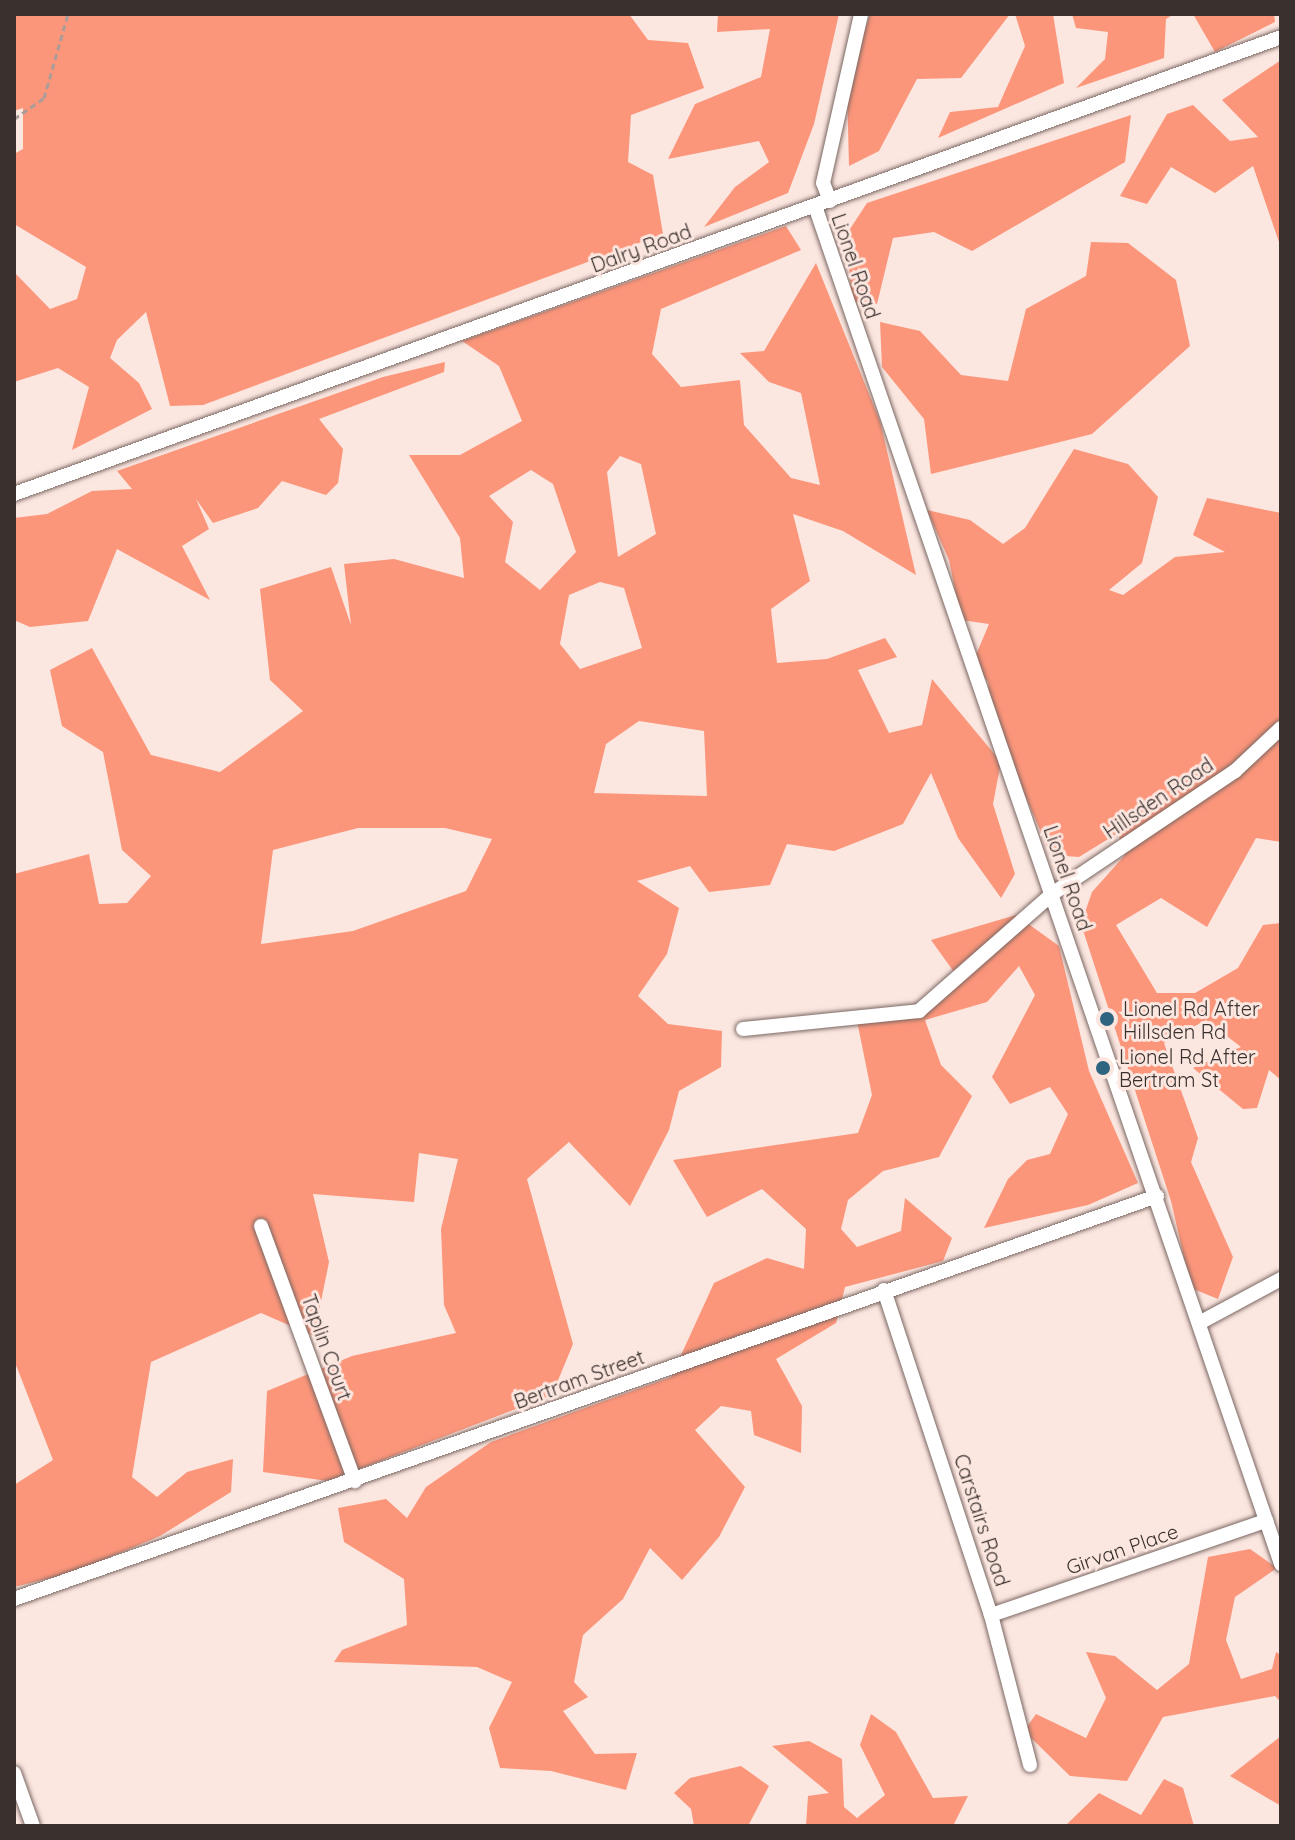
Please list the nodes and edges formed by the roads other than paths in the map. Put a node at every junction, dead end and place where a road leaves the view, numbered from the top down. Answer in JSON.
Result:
{"nodes":[{"id":1,"x":861,"y":14,"type":"edge"},
{"id":2,"x":1281,"y":37,"type":"edge"},
{"id":3,"x":830,"y":201,"type":"junction"},
{"id":4,"x":815,"y":206,"type":"junction"},
{"id":5,"x":14,"y":494,"type":"edge"},
{"id":6,"x":1281,"y":728,"type":"edge"},
{"id":7,"x":1052,"y":894,"type":"junction"},
{"id":8,"x":743,"y":1029,"type":"dead end"},
{"id":9,"x":1157,"y":1196,"type":"junction"},
{"id":10,"x":261,"y":1226,"type":"dead end"},
{"id":11,"x":1281,"y":1279,"type":"edge"},
{"id":12,"x":884,"y":1290,"type":"junction"},
{"id":13,"x":1201,"y":1322,"type":"junction"},
{"id":14,"x":355,"y":1481,"type":"junction"},
{"id":15,"x":1266,"y":1521,"type":"junction"},
{"id":16,"x":1281,"y":1564,"type":"edge"},
{"id":17,"x":14,"y":1599,"type":"edge"},
{"id":18,"x":991,"y":1615,"type":"junction"},
{"id":19,"x":1030,"y":1765,"type":"dead end"},
{"id":20,"x":14,"y":1773,"type":"edge"},
{"id":21,"x":33,"y":1826,"type":"edge"}],
"edges":[{"from":1,"to":3,"type":"street"},
{"from":2,"to":3,"type":"street","name":"Dalry Road"},
{"from":3,"to":4,"type":"street","name":"Dalry Road"},
{"from":4,"to":5,"type":"street","name":"Dalry Road"},
{"from":4,"to":7,"type":"street","name":"Lionel Road"},
{"from":6,"to":7,"type":"street","name":"Hillsden Road"},
{"from":7,"to":8,"type":"street","name":"Hillsden Road"},
{"from":7,"to":9,"type":"street","name":"Lionel Road"},
{"from":9,"to":12,"type":"street","name":"Bertram Street"},
{"from":9,"to":13,"type":"street","name":"Lionel Road"},
{"from":10,"to":14,"type":"street","name":"Taplin Court"},
{"from":11,"to":13,"type":"street"},
{"from":12,"to":14,"type":"street","name":"Bertram Street"},
{"from":12,"to":18,"type":"street","name":"Carstairs Road"},
{"from":13,"to":15,"type":"street","name":"Lionel Road"},
{"from":14,"to":17,"type":"street","name":"Bertram Street"},
{"from":15,"to":16,"type":"street","name":"Lionel Road"},
{"from":15,"to":18,"type":"street","name":"Girvan Place"},
{"from":18,"to":19,"type":"street","name":"Carstairs Road"},
{"from":20,"to":21,"type":"street"}]}
